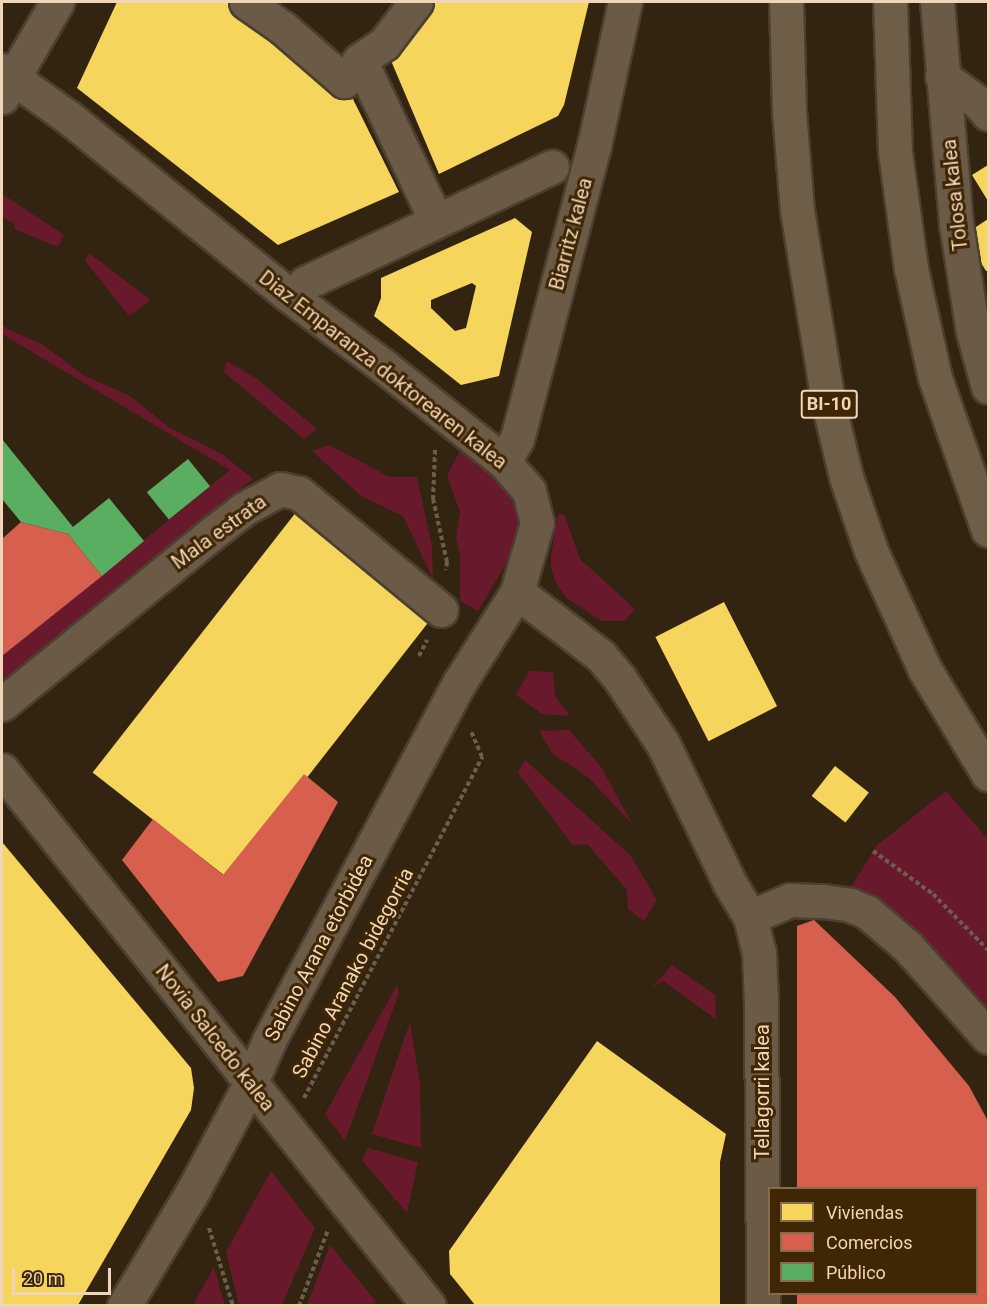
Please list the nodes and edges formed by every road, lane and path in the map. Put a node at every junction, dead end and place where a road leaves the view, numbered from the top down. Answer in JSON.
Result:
{"nodes":[{"id":1,"x":57,"y":2,"type":"edge"},
{"id":2,"x":246,"y":2,"type":"edge"},
{"id":3,"x":416,"y":2,"type":"edge"},
{"id":4,"x":625,"y":2,"type":"edge"},
{"id":5,"x":786,"y":2,"type":"edge"},
{"id":6,"x":890,"y":2,"type":"edge"},
{"id":7,"x":937,"y":2,"type":"edge"},
{"id":8,"x":360,"y":60,"type":"junction"},
{"id":9,"x":942,"y":76,"type":"junction"},
{"id":10,"x":5,"y":82,"type":"edge"},
{"id":11,"x":988,"y":114,"type":"edge"},
{"id":12,"x":552,"y":167,"type":"dead end"},
{"id":13,"x":436,"y":221,"type":"junction"},
{"id":14,"x":304,"y":283,"type":"dead end"},
{"id":15,"x":988,"y":387,"type":"edge"},
{"id":16,"x":450,"y":419,"type":"junction"},
{"id":17,"x":504,"y":462,"type":"junction"},
{"id":18,"x":988,"y":530,"type":"edge"},
{"id":19,"x":517,"y":591,"type":"junction"},
{"id":20,"x":441,"y":610,"type":"junction"},
{"id":21,"x":420,"y":656,"type":"dead end"},
{"id":22,"x":2,"y":704,"type":"edge"},
{"id":23,"x":449,"y":704,"type":"junction"},
{"id":24,"x":2,"y":770,"type":"edge"},
{"id":25,"x":988,"y":774,"type":"edge"},
{"id":26,"x":873,"y":851,"type":"dead end"},
{"id":27,"x":750,"y":917,"type":"junction"},
{"id":28,"x":988,"y":950,"type":"edge"},
{"id":29,"x":988,"y":1038,"type":"edge"},
{"id":30,"x":250,"y":1084,"type":"junction"},
{"id":31,"x":285,"y":1128,"type":"junction"},
{"id":32,"x":341,"y":1194,"type":"junction"},
{"id":33,"x":215,"y":1218,"type":"dead end"},
{"id":34,"x":209,"y":1228,"type":"junction"},
{"id":35,"x":204,"y":1237,"type":"dead end"},
{"id":36,"x":124,"y":1305,"type":"edge"},
{"id":37,"x":233,"y":1305,"type":"edge"},
{"id":38,"x":299,"y":1305,"type":"edge"},
{"id":39,"x":429,"y":1305,"type":"edge"},
{"id":40,"x":763,"y":1305,"type":"edge"}],
"edges":[{"from":1,"to":10,"type":"street"},
{"from":2,"to":8,"type":"street"},
{"from":3,"to":8,"type":"street"},
{"from":4,"to":17,"type":"street","name":"Biarritz kalea"},
{"from":5,"to":25,"type":"highway","number":"BI-10"},
{"from":6,"to":18,"type":"highway"},
{"from":7,"to":9,"type":"street","name":"Tolosa kalea"},
{"from":8,"to":13,"type":"street"},
{"from":9,"to":11,"type":"street"},
{"from":9,"to":15,"type":"street","name":"Tolosa kalea"},
{"from":10,"to":16,"type":"street","name":"Diaz Emparanza doktorearen kalea"},
{"from":12,"to":13,"type":"street"},
{"from":13,"to":14,"type":"street"},
{"from":16,"to":17,"type":"street","name":"Diaz Emparanza doktorearen kalea"},
{"from":16,"to":20,"type":"path"},
{"from":17,"to":19,"type":"street","name":"Diaz Emparanza doktorearen kalea"},
{"from":19,"to":23,"type":"street","name":"Sabino Arana etorbidea"},
{"from":19,"to":27,"type":"street"},
{"from":20,"to":21,"type":"path"},
{"from":20,"to":22,"type":"street","name":"Mala estrata"},
{"from":23,"to":30,"type":"street","name":"Sabino Arana etorbidea"},
{"from":23,"to":31,"type":"path","name":"Sabino Aranako bidegorria"},
{"from":24,"to":30,"type":"street","name":"Novia Salcedo kalea"},
{"from":26,"to":28,"type":"path"},
{"from":27,"to":29,"type":"street"},
{"from":27,"to":40,"type":"street","name":"Tellagorri kalea"},
{"from":30,"to":31,"type":"street","name":"Novia Salcedo kalea"},
{"from":30,"to":36,"type":"street","name":"Sabino Arana etorbidea"},
{"from":31,"to":32,"type":"street","name":"Novia Salcedo kalea"},
{"from":32,"to":38,"type":"path"},
{"from":32,"to":39,"type":"street","name":"Novia Salcedo kalea"},
{"from":33,"to":34,"type":"path"},
{"from":34,"to":35,"type":"path"},
{"from":34,"to":37,"type":"path"}]}
